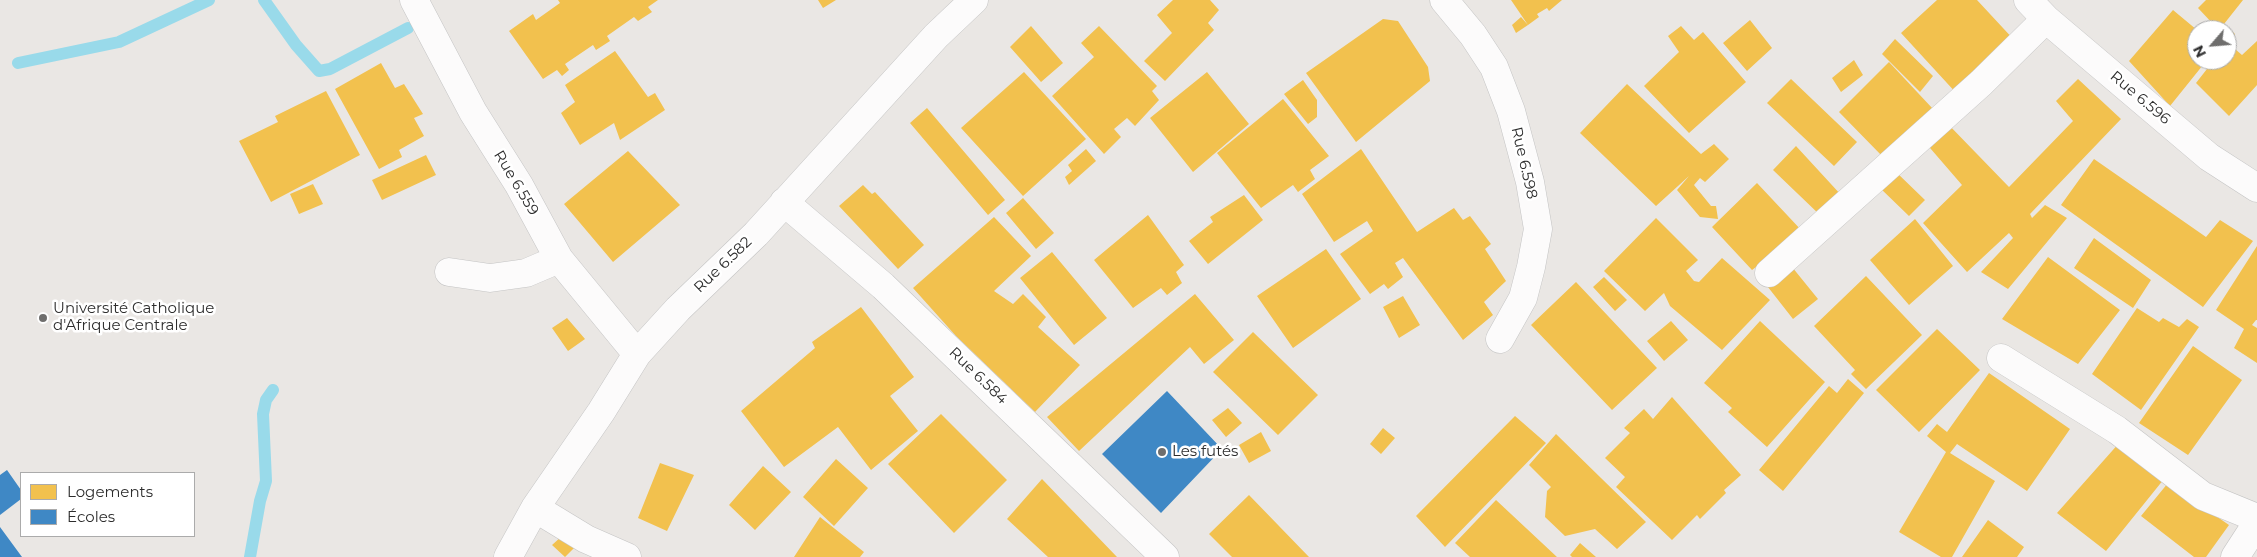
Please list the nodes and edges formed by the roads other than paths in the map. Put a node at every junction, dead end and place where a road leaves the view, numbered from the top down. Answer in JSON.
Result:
{"nodes":[{"id":1,"x":414,"y":0,"type":"edge"},
{"id":2,"x":974,"y":0,"type":"edge"},
{"id":3,"x":1444,"y":0,"type":"edge"},
{"id":4,"x":2037,"y":10,"type":"edge"},
{"id":5,"x":2257,"y":188,"type":"edge"},
{"id":6,"x":784,"y":202,"type":"junction"},
{"id":7,"x":559,"y":259,"type":"junction"},
{"id":8,"x":449,"y":272,"type":"dead end"},
{"id":9,"x":1769,"y":273,"type":"dead end"},
{"id":10,"x":1500,"y":339,"type":"dead end"},
{"id":11,"x":637,"y":354,"type":"junction"},
{"id":12,"x":2001,"y":358,"type":"dead end"},
{"id":13,"x":535,"y":508,"type":"junction"},
{"id":14,"x":2257,"y":518,"type":"edge"},
{"id":15,"x":2257,"y":523,"type":"edge"},
{"id":16,"x":508,"y":557,"type":"edge"},
{"id":17,"x":627,"y":557,"type":"edge"},
{"id":18,"x":1165,"y":557,"type":"edge"},
{"id":19,"x":2235,"y":557,"type":"edge"}],
"edges":[{"from":1,"to":7,"type":"street","name":"Rue 6.559"},
{"from":2,"to":6,"type":"street","name":"Rue 6.582"},
{"from":3,"to":10,"type":"street","name":"Rue 6.598"},
{"from":4,"to":5,"type":"street","name":"Rue 6.596"},
{"from":4,"to":9,"type":"street"},
{"from":6,"to":11,"type":"street","name":"Rue 6.582"},
{"from":6,"to":18,"type":"street","name":"Rue 6.584"},
{"from":7,"to":8,"type":"street"},
{"from":7,"to":11,"type":"street","name":"Rue 6.559"},
{"from":11,"to":13,"type":"street","name":"Rue 6.582"},
{"from":12,"to":14,"type":"street"},
{"from":13,"to":16,"type":"street","name":"Rue 6.582"},
{"from":13,"to":17,"type":"street"},
{"from":15,"to":19,"type":"street"}]}
